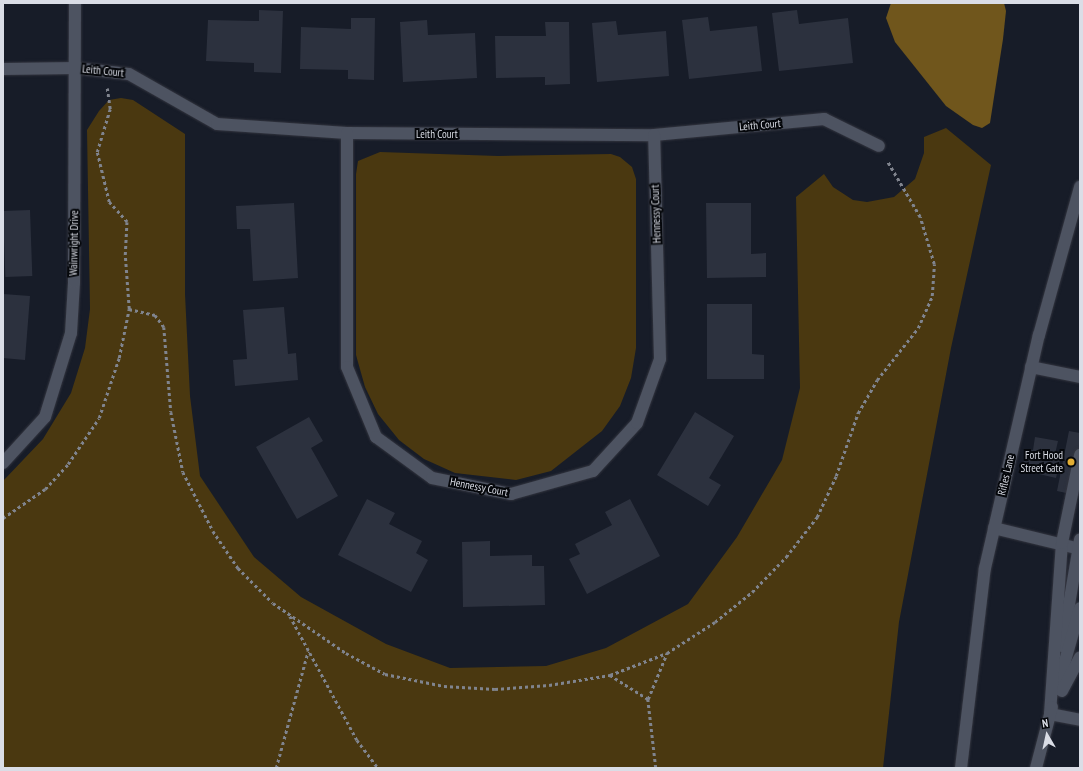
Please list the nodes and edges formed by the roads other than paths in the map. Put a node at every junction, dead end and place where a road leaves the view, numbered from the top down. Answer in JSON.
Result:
{"nodes":[{"id":1,"x":75,"y":3,"type":"edge"},
{"id":2,"x":76,"y":68,"type":"junction"},
{"id":3,"x":3,"y":69,"type":"edge"},
{"id":4,"x":347,"y":134,"type":"junction"},
{"id":5,"x":654,"y":135,"type":"junction"},
{"id":6,"x":878,"y":146,"type":"road end"},
{"id":7,"x":1080,"y":187,"type":"edge"},
{"id":8,"x":1031,"y":367,"type":"junction"},
{"id":9,"x":1080,"y":377,"type":"edge"},
{"id":10,"x":1080,"y":455,"type":"edge"},
{"id":11,"x":3,"y":463,"type":"edge"},
{"id":12,"x":994,"y":528,"type":"junction"},
{"id":13,"x":1062,"y":543,"type":"junction"},
{"id":14,"x":1079,"y":546,"type":"edge"},
{"id":15,"x":1080,"y":608,"type":"edge"},
{"id":16,"x":1080,"y":638,"type":"edge"},
{"id":17,"x":1080,"y":657,"type":"edge"},
{"id":18,"x":1050,"y":714,"type":"junction"},
{"id":19,"x":1080,"y":720,"type":"edge"},
{"id":20,"x":961,"y":768,"type":"edge"},
{"id":21,"x":1036,"y":768,"type":"edge"}],
"edges":[{"from":1,"to":2,"type":"street","name":"Wainwright Drive"},
{"from":2,"to":3,"type":"street","name":"Leith Court"},
{"from":2,"to":4,"type":"street","name":"Leith Court"},
{"from":2,"to":11,"type":"street","name":"Wainwright Drive"},
{"from":4,"to":5,"type":"street","name":"Leith Court"},
{"from":4,"to":5,"type":"street","name":"Hennessy Court"},
{"from":5,"to":6,"type":"street","name":"Leith Court"},
{"from":7,"to":8,"type":"street","name":"Rifles Lane"},
{"from":8,"to":9,"type":"street"},
{"from":8,"to":12,"type":"street","name":"Rifles Lane"},
{"from":10,"to":13,"type":"street"},
{"from":12,"to":13,"type":"street"},
{"from":12,"to":20,"type":"street","name":"Rifles Lane"},
{"from":13,"to":14,"type":"street"},
{"from":13,"to":18,"type":"street"},
{"from":14,"to":18,"type":"street"},
{"from":15,"to":18,"type":"street"},
{"from":16,"to":18,"type":"street"},
{"from":17,"to":18,"type":"street"},
{"from":18,"to":19,"type":"street"},
{"from":18,"to":21,"type":"street"}]}
